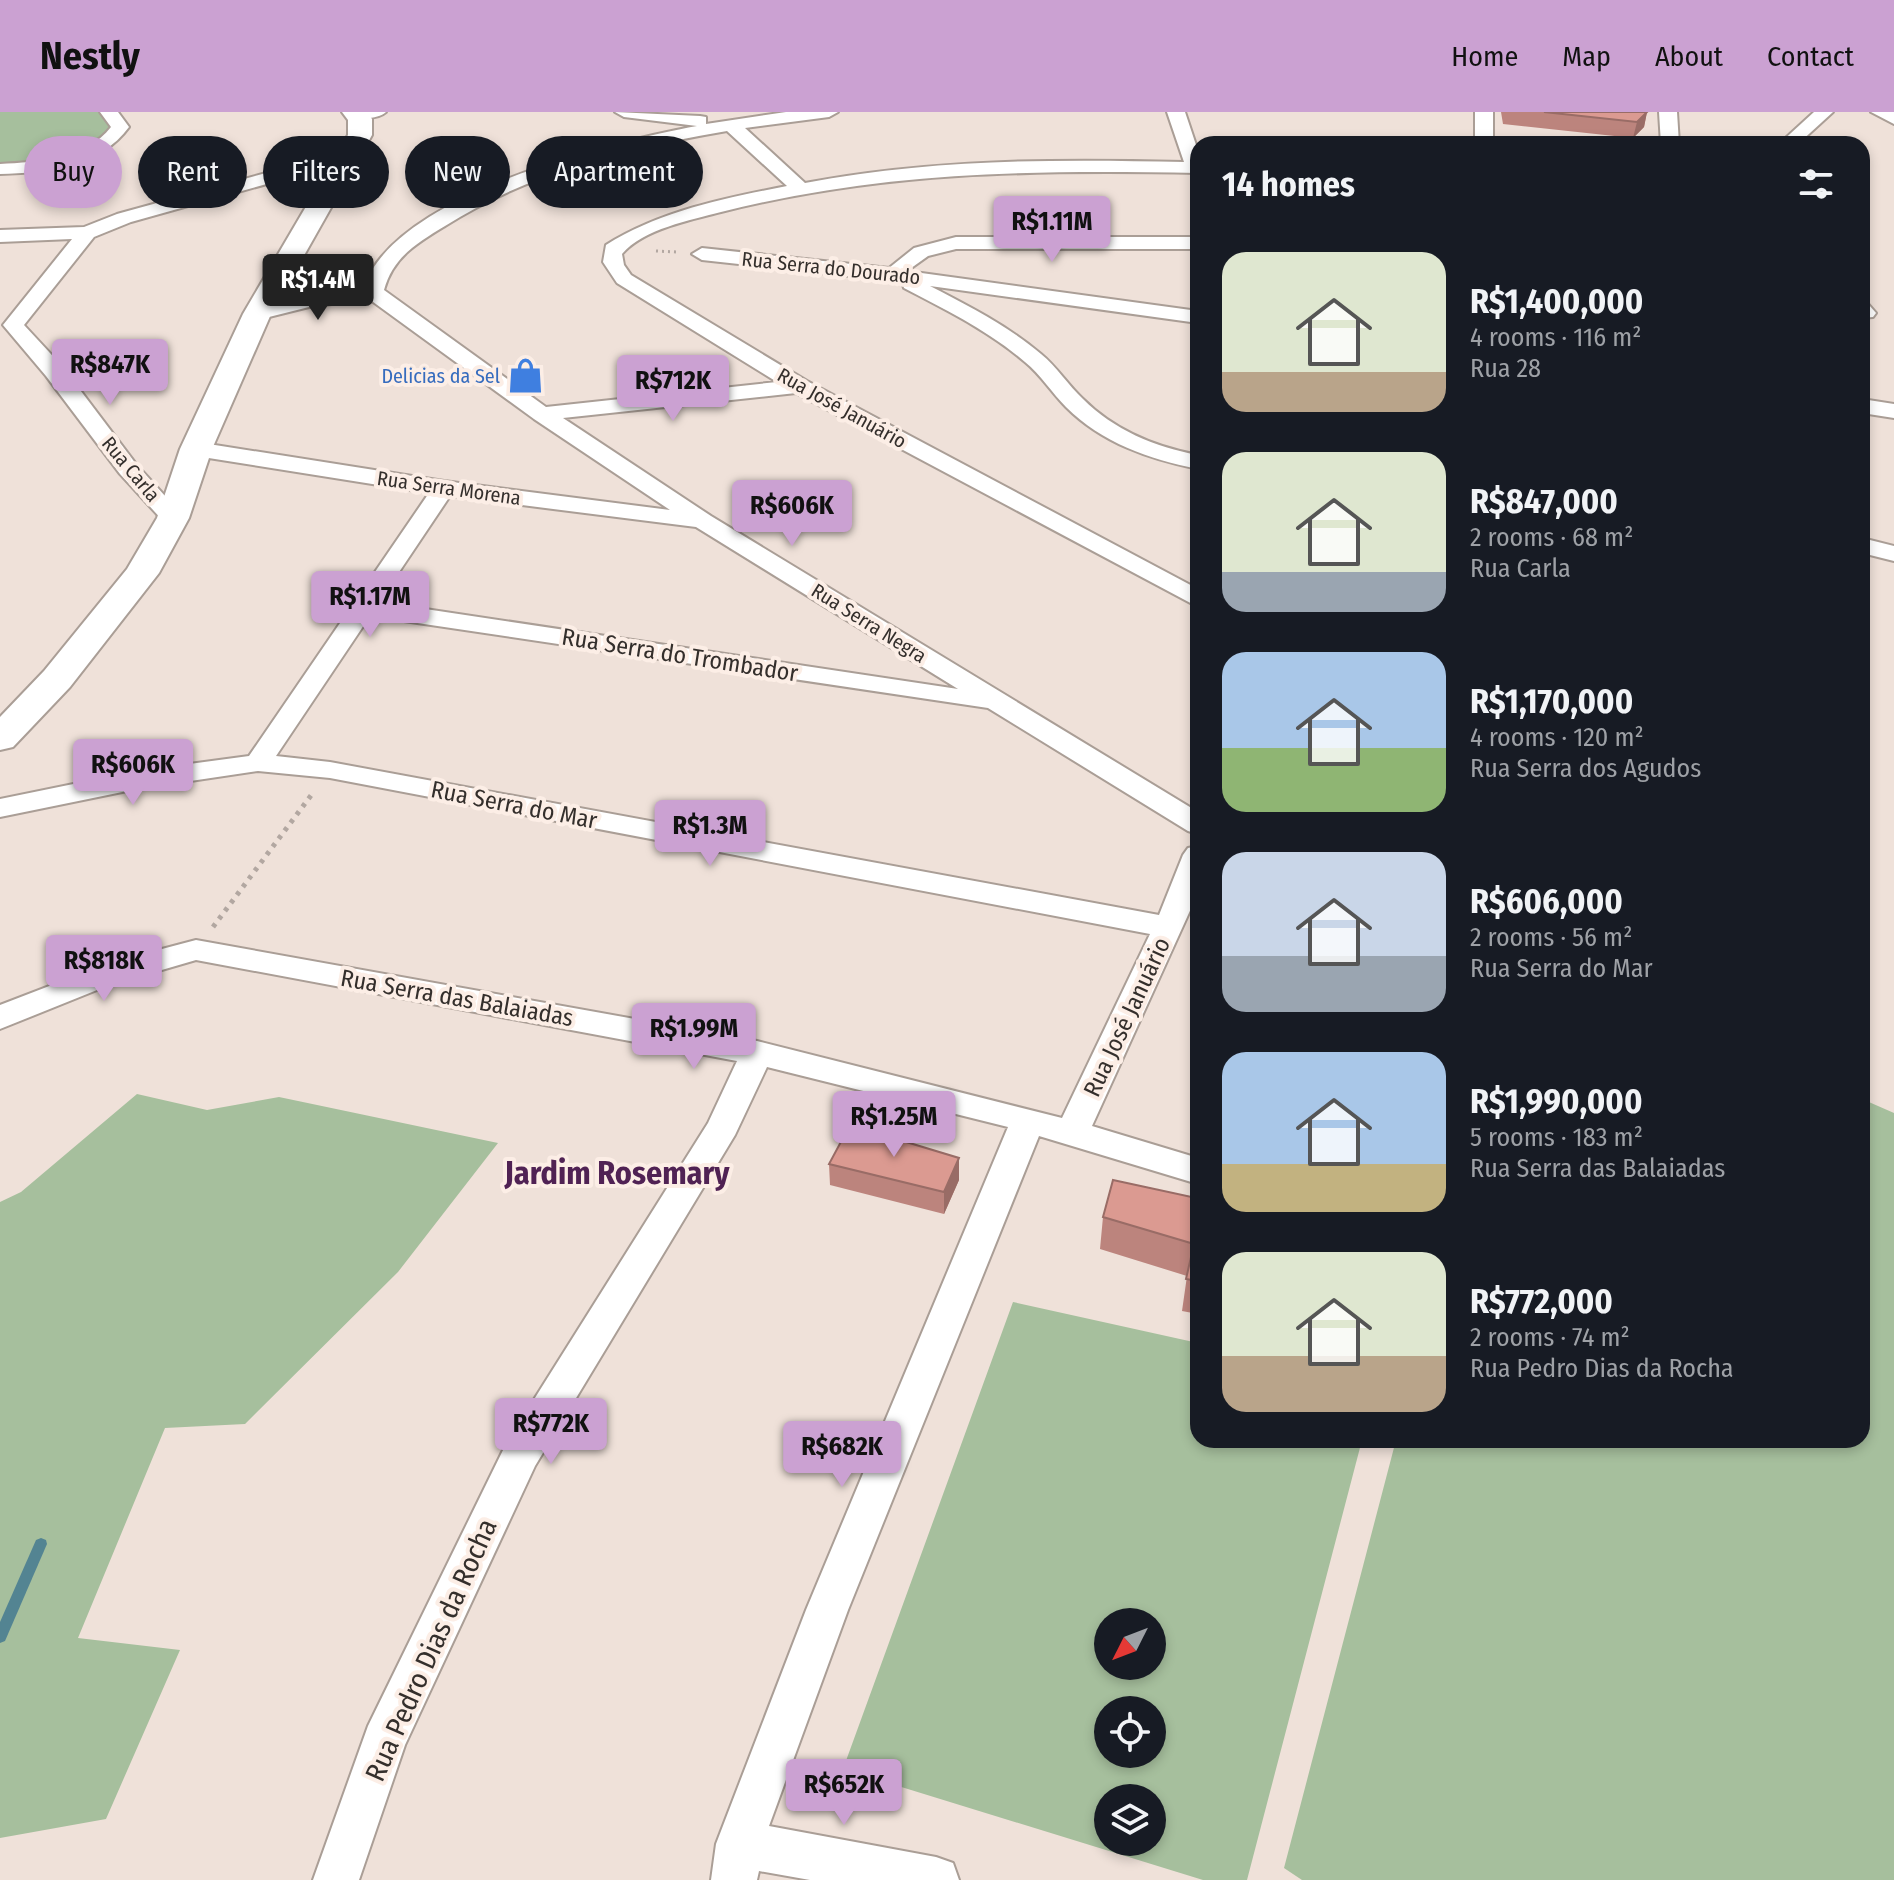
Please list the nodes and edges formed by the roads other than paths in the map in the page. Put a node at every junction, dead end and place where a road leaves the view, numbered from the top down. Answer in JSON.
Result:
{"nodes":[{"id":1,"x":109,"y":112,"type":"edge"},
{"id":2,"x":354,"y":112,"type":"edge"},
{"id":3,"x":377,"y":112,"type":"edge"},
{"id":4,"x":624,"y":112,"type":"edge"},
{"id":5,"x":829,"y":112,"type":"edge"},
{"id":6,"x":1176,"y":112,"type":"edge"},
{"id":7,"x":1484,"y":112,"type":"edge"},
{"id":8,"x":1668,"y":112,"type":"edge"},
{"id":9,"x":1824,"y":112,"type":"edge"},
{"id":10,"x":1880,"y":112,"type":"edge"},
{"id":11,"x":666,"y":118,"type":"junction"},
{"id":12,"x":1894,"y":119,"type":"edge"},
{"id":13,"x":730,"y":124,"type":"junction"},
{"id":14,"x":360,"y":136,"type":"edge"},
{"id":15,"x":659,"y":136,"type":"edge"},
{"id":16,"x":674,"y":136,"type":"edge"},
{"id":17,"x":1484,"y":136,"type":"edge"},
{"id":18,"x":1670,"y":136,"type":"edge"},
{"id":19,"x":1797,"y":136,"type":"edge"},
{"id":20,"x":1190,"y":151,"type":"edge"},
{"id":21,"x":1190,"y":168,"type":"edge"},
{"id":22,"x":0,"y":169,"type":"edge"},
{"id":23,"x":526,"y":178,"type":"edge"},
{"id":24,"x":263,"y":179,"type":"edge"},
{"id":25,"x":800,"y":188,"type":"junction"},
{"id":26,"x":319,"y":208,"type":"edge"},
{"id":27,"x":87,"y":233,"type":"junction"},
{"id":28,"x":0,"y":236,"type":"edge"},
{"id":29,"x":1190,"y":243,"type":"edge"},
{"id":30,"x":702,"y":254,"type":"dead end"},
{"id":31,"x":894,"y":275,"type":"junction"},
{"id":32,"x":373,"y":292,"type":"junction"},
{"id":33,"x":257,"y":314,"type":"junction"},
{"id":34,"x":1190,"y":316,"type":"edge"},
{"id":35,"x":7,"y":325,"type":"edge"},
{"id":36,"x":799,"y":386,"type":"junction"},
{"id":37,"x":1870,"y":407,"type":"edge"},
{"id":38,"x":1894,"y":411,"type":"edge"},
{"id":39,"x":542,"y":414,"type":"junction"},
{"id":40,"x":196,"y":449,"type":"junction"},
{"id":41,"x":1190,"y":460,"type":"edge"},
{"id":42,"x":444,"y":488,"type":"junction"},
{"id":43,"x":173,"y":518,"type":"junction"},
{"id":44,"x":703,"y":521,"type":"junction"},
{"id":45,"x":1870,"y":547,"type":"edge"},
{"id":46,"x":1894,"y":554,"type":"edge"},
{"id":47,"x":1190,"y":595,"type":"edge"},
{"id":48,"x":361,"y":607,"type":"junction"},
{"id":49,"x":998,"y":703,"type":"junction"},
{"id":50,"x":0,"y":739,"type":"edge"},
{"id":51,"x":258,"y":763,"type":"junction"},
{"id":52,"x":0,"y":808,"type":"edge"},
{"id":53,"x":1190,"y":820,"type":"edge"},
{"id":54,"x":1190,"y":875,"type":"edge"},
{"id":55,"x":1169,"y":927,"type":"junction"},
{"id":56,"x":0,"y":1018,"type":"edge"},
{"id":57,"x":757,"y":1053,"type":"junction"},
{"id":58,"x":1028,"y":1120,"type":"junction"},
{"id":59,"x":1071,"y":1134,"type":"junction"},
{"id":60,"x":1190,"y":1169,"type":"edge"},
{"id":61,"x":736,"y":1862,"type":"edge"},
{"id":62,"x":336,"y":1880,"type":"edge"},
{"id":63,"x":936,"y":1880,"type":"edge"}],
"edges":[{"from":1,"to":22,"type":"street"},
{"from":2,"to":3,"type":"street"},
{"from":2,"to":14,"type":"street"},
{"from":4,"to":11,"type":"street"},
{"from":5,"to":13,"type":"street"},
{"from":6,"to":20,"type":"street"},
{"from":7,"to":17,"type":"street"},
{"from":8,"to":18,"type":"street"},
{"from":9,"to":19,"type":"street"},
{"from":10,"to":12,"type":"street"},
{"from":11,"to":13,"type":"street"},
{"from":11,"to":15,"type":"street"},
{"from":13,"to":16,"type":"street"},
{"from":13,"to":25,"type":"street"},
{"from":21,"to":25,"type":"street","name":"Rua José Januário"},
{"from":23,"to":32,"type":"street"},
{"from":24,"to":27,"type":"street"},
{"from":25,"to":36,"type":"street","name":"Rua José Januário"},
{"from":26,"to":33,"type":"street"},
{"from":27,"to":28,"type":"street"},
{"from":27,"to":35,"type":"street","name":"Rua Carla"},
{"from":29,"to":31,"type":"street"},
{"from":30,"to":31,"type":"street","name":"Rua Serra do Dourado"},
{"from":31,"to":34,"type":"street","name":"Rua Serra do Dourado"},
{"from":31,"to":41,"type":"street"},
{"from":32,"to":33,"type":"street"},
{"from":32,"to":39,"type":"street","name":"Rua Serra Negra"},
{"from":33,"to":40,"type":"street"},
{"from":35,"to":43,"type":"street","name":"Rua Carla"},
{"from":36,"to":39,"type":"street"},
{"from":36,"to":47,"type":"street","name":"Rua José Januário"},
{"from":37,"to":38,"type":"street"},
{"from":39,"to":44,"type":"street","name":"Rua Serra Negra"},
{"from":40,"to":42,"type":"street","name":"Rua Serra Morena"},
{"from":40,"to":43,"type":"street"},
{"from":42,"to":44,"type":"street","name":"Rua Serra Morena"},
{"from":42,"to":48,"type":"street"},
{"from":43,"to":50,"type":"street"},
{"from":44,"to":49,"type":"street","name":"Rua Serra Negra"},
{"from":45,"to":46,"type":"street"},
{"from":48,"to":49,"type":"street","name":"Rua Serra do Trombador"},
{"from":48,"to":51,"type":"street"},
{"from":49,"to":53,"type":"street","name":"Rua Serra Negra"},
{"from":51,"to":52,"type":"street","name":"Rua Serra do Mar"},
{"from":51,"to":55,"type":"street","name":"Rua Serra do Mar"},
{"from":54,"to":55,"type":"street","name":"Rua José Januário"},
{"from":55,"to":59,"type":"street","name":"Rua José Januário"},
{"from":56,"to":57,"type":"street","name":"Rua Serra das Balaiadas"},
{"from":57,"to":58,"type":"street","name":"Rua Serra das Balaiadas"},
{"from":57,"to":62,"type":"street","name":"Rua Pedro Dias da Rocha"},
{"from":58,"to":59,"type":"street","name":"Rua Serra das Balaiadas"},
{"from":58,"to":61,"type":"street"},
{"from":59,"to":60,"type":"street","name":"Rua Serra das Balaiadas"},
{"from":61,"to":63,"type":"street"}]}
